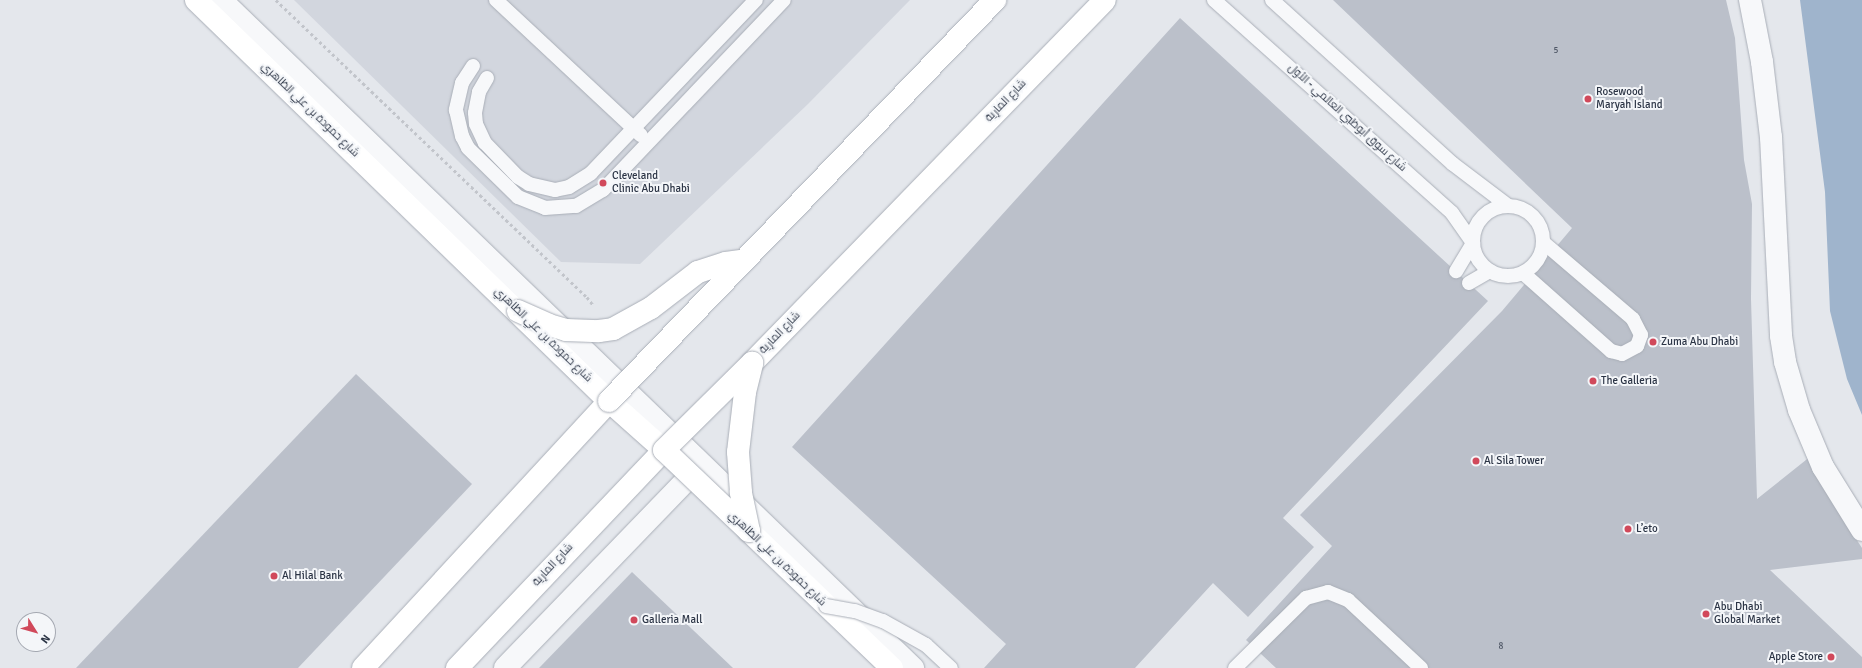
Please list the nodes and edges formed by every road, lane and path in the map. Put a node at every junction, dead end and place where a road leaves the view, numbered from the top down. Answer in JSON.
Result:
{"nodes":[{"id":1,"x":196,"y":0,"type":"edge"},
{"id":2,"x":221,"y":0,"type":"edge"},
{"id":3,"x":276,"y":0,"type":"edge"},
{"id":4,"x":496,"y":0,"type":"edge"},
{"id":5,"x":756,"y":0,"type":"edge"},
{"id":6,"x":995,"y":0,"type":"edge"},
{"id":7,"x":1105,"y":0,"type":"edge"},
{"id":8,"x":1214,"y":0,"type":"edge"},
{"id":9,"x":1750,"y":0,"type":"edge"},
{"id":10,"x":1276,"y":1,"type":"edge"},
{"id":11,"x":778,"y":2,"type":"edge"},
{"id":12,"x":473,"y":66,"type":"dead end"},
{"id":13,"x":487,"y":78,"type":"dead end"},
{"id":14,"x":634,"y":128,"type":"junction"},
{"id":15,"x":648,"y":142,"type":"junction"},
{"id":16,"x":1507,"y":205,"type":"junction"},
{"id":17,"x":1473,"y":243,"type":"junction"},
{"id":18,"x":1544,"y":244,"type":"junction"},
{"id":19,"x":741,"y":262,"type":"junction"},
{"id":20,"x":1456,"y":271,"type":"dead end"},
{"id":21,"x":1490,"y":271,"type":"junction"},
{"id":22,"x":1523,"y":273,"type":"junction"},
{"id":23,"x":1469,"y":283,"type":"dead end"},
{"id":24,"x":595,"y":308,"type":"dead end"},
{"id":25,"x":518,"y":311,"type":"junction"},
{"id":26,"x":752,"y":363,"type":"junction"},
{"id":27,"x":609,"y":401,"type":"junction"},
{"id":28,"x":664,"y":450,"type":"junction"},
{"id":29,"x":701,"y":465,"type":"junction"},
{"id":30,"x":1862,"y":530,"type":"edge"},
{"id":31,"x":749,"y":531,"type":"junction"},
{"id":32,"x":826,"y":606,"type":"junction"},
{"id":33,"x":363,"y":668,"type":"edge"},
{"id":34,"x":457,"y":668,"type":"edge"},
{"id":35,"x":505,"y":668,"type":"edge"},
{"id":36,"x":892,"y":668,"type":"edge"},
{"id":37,"x":913,"y":668,"type":"edge"},
{"id":38,"x":951,"y":668,"type":"edge"},
{"id":39,"x":1236,"y":668,"type":"edge"},
{"id":40,"x":1421,"y":668,"type":"edge"}],
"edges":[{"from":1,"to":25,"type":"street","name":"شارع حمودة بن علي الظاهري"},
{"from":2,"to":29,"type":"street"},
{"from":3,"to":24,"type":"path"},
{"from":4,"to":14,"type":"lane"},
{"from":5,"to":14,"type":"lane"},
{"from":6,"to":19,"type":"street","bridge":true},
{"from":7,"to":26,"type":"street","name":"شارع المارِية"},
{"from":8,"to":17,"type":"lane","name":"شارع سوق أبوظبي العالمي - الأول"},
{"from":9,"to":30,"type":"street"},
{"from":10,"to":16,"type":"lane"},
{"from":11,"to":15,"type":"lane"},
{"from":12,"to":15,"type":"lane"},
{"from":13,"to":14,"type":"lane"},
{"from":14,"to":15,"type":"lane"},
{"from":16,"to":17,"type":"lane"},
{"from":16,"to":18,"type":"lane"},
{"from":17,"to":20,"type":"lane"},
{"from":17,"to":21,"type":"lane","name":"شارع سوق أبوظبي العالمي - الأول"},
{"from":18,"to":22,"type":"lane"},
{"from":18,"to":22,"type":"lane"},
{"from":19,"to":25,"type":"street","bridge":true},
{"from":19,"to":27,"type":"street","bridge":true},
{"from":21,"to":22,"type":"lane"},
{"from":21,"to":23,"type":"lane"},
{"from":25,"to":27,"type":"street","name":"شارع حمودة بن علي الظاهري","bridge":true},
{"from":26,"to":28,"type":"street","name":"شارع المارِية","bridge":true},
{"from":26,"to":31,"type":"street","bridge":true},
{"from":27,"to":28,"type":"street","name":"شارع حمودة بن علي الظاهري"},
{"from":27,"to":33,"type":"street"},
{"from":28,"to":31,"type":"street","name":"شارع حمودة بن علي الظاهري","bridge":true},
{"from":28,"to":34,"type":"street","name":"شارع المارِية"},
{"from":29,"to":35,"type":"street"},
{"from":29,"to":37,"type":"street"},
{"from":31,"to":32,"type":"street","name":"شارع حمودة بن علي الظاهري"},
{"from":32,"to":36,"type":"street","name":"شارع حمودة بن علي الظاهري"},
{"from":32,"to":38,"type":"lane","bridge":true},
{"from":39,"to":40,"type":"lane"}]}
